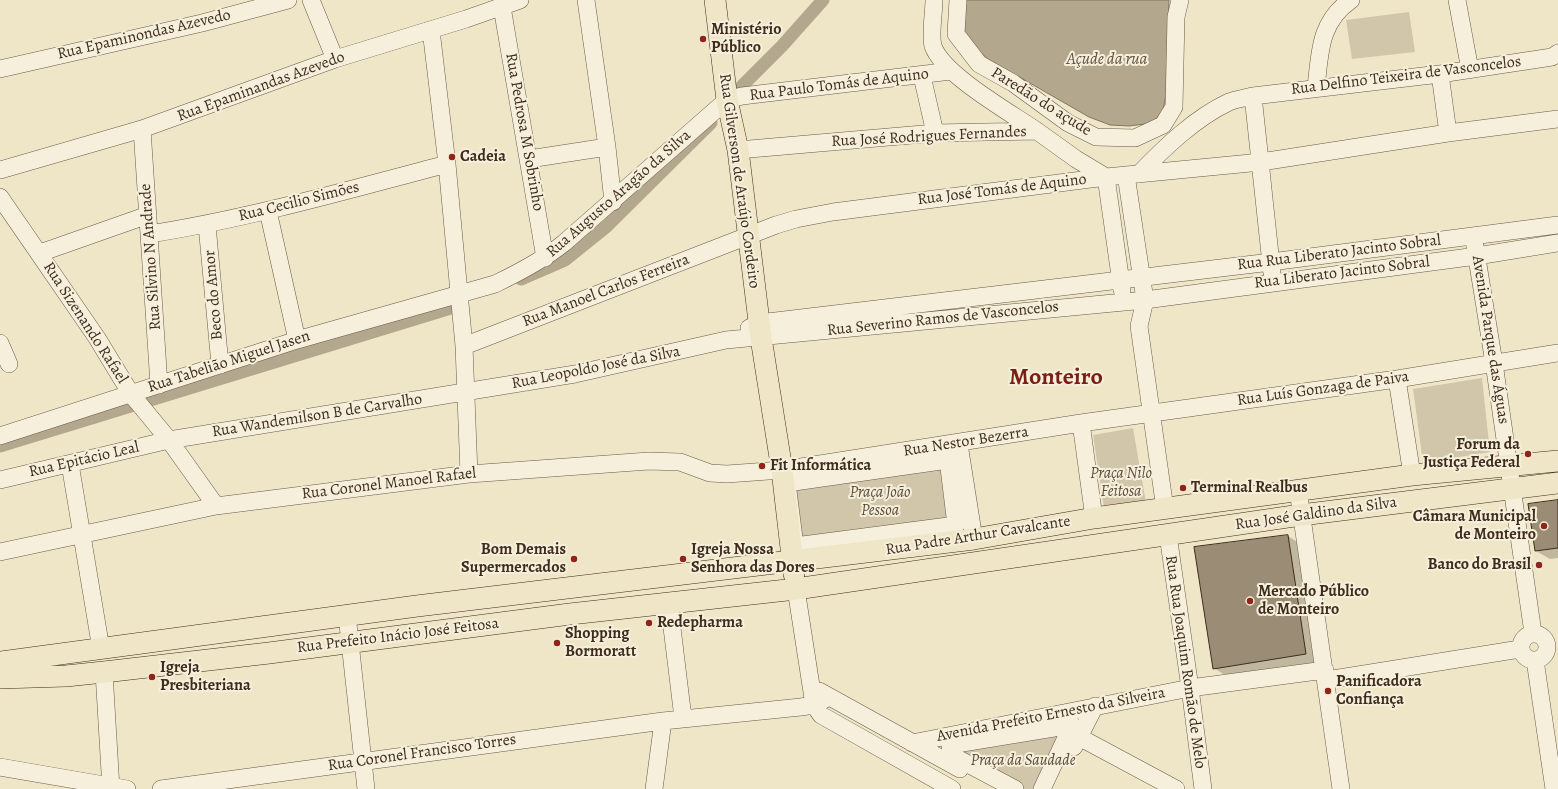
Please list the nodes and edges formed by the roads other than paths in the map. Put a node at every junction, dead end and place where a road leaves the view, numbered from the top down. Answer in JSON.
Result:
{"nodes":[{"id":1,"x":288,"y":0,"type":"edge"},
{"id":2,"x":311,"y":0,"type":"edge"},
{"id":3,"x":520,"y":0,"type":"edge"},
{"id":4,"x":586,"y":0,"type":"edge"},
{"id":5,"x":715,"y":0,"type":"edge"},
{"id":6,"x":934,"y":0,"type":"edge"},
{"id":7,"x":958,"y":0,"type":"edge"},
{"id":8,"x":1180,"y":0,"type":"edge"},
{"id":9,"x":1351,"y":0,"type":"edge"},
{"id":10,"x":1457,"y":0,"type":"edge"},
{"id":11,"x":502,"y":6,"type":"junction"},
{"id":12,"x":431,"y":30,"type":"junction"},
{"id":13,"x":1558,"y":53,"type":"edge"},
{"id":14,"x":335,"y":59,"type":"junction"},
{"id":15,"x":0,"y":68,"type":"edge"},
{"id":16,"x":1470,"y":70,"type":"junction"},
{"id":17,"x":951,"y":71,"type":"junction"},
{"id":18,"x":1440,"y":74,"type":"junction"},
{"id":19,"x":922,"y":76,"type":"junction"},
{"id":20,"x":1316,"y":88,"type":"junction"},
{"id":21,"x":1253,"y":96,"type":"junction"},
{"id":22,"x":727,"y":100,"type":"junction"},
{"id":23,"x":1558,"y":119,"type":"edge"},
{"id":24,"x":142,"y":129,"type":"junction"},
{"id":25,"x":1037,"y":131,"type":"junction"},
{"id":26,"x":935,"y":133,"type":"junction"},
{"id":27,"x":1448,"y":133,"type":"junction"},
{"id":28,"x":607,"y":146,"type":"junction"},
{"id":29,"x":738,"y":150,"type":"junction"},
{"id":30,"x":529,"y":159,"type":"junction"},
{"id":31,"x":1261,"y":162,"type":"junction"},
{"id":32,"x":447,"y":164,"type":"junction"},
{"id":33,"x":0,"y":170,"type":"edge"},
{"id":34,"x":1133,"y":175,"type":"junction"},
{"id":35,"x":1106,"y":177,"type":"junction"},
{"id":36,"x":0,"y":197,"type":"edge"},
{"id":37,"x":613,"y":202,"type":"junction"},
{"id":38,"x":268,"y":211,"type":"junction"},
{"id":39,"x":148,"y":215,"type":"junction"},
{"id":40,"x":208,"y":225,"type":"junction"},
{"id":41,"x":1558,"y":225,"type":"edge"},
{"id":42,"x":150,"y":234,"type":"junction"},
{"id":43,"x":747,"y":236,"type":"junction"},
{"id":44,"x":1473,"y":236,"type":"junction"},
{"id":45,"x":1558,"y":243,"type":"edge"},
{"id":46,"x":40,"y":254,"type":"junction"},
{"id":47,"x":1476,"y":256,"type":"junction"},
{"id":48,"x":546,"y":258,"type":"junction"},
{"id":49,"x":1271,"y":262,"type":"junction"},
{"id":50,"x":1142,"y":277,"type":"junction"},
{"id":51,"x":1121,"y":279,"type":"junction"},
{"id":52,"x":1274,"y":282,"type":"junction"},
{"id":53,"x":1028,"y":291,"type":"junction"},
{"id":54,"x":459,"y":294,"type":"junction"},
{"id":55,"x":1145,"y":300,"type":"junction"},
{"id":56,"x":1125,"y":302,"type":"junction"},
{"id":57,"x":1030,"y":310,"type":"junction"},
{"id":58,"x":1139,"y":326,"type":"junction"},
{"id":59,"x":760,"y":330,"type":"junction"},
{"id":60,"x":298,"y":340,"type":"junction"},
{"id":61,"x":0,"y":343,"type":"edge"},
{"id":62,"x":464,"y":346,"type":"junction"},
{"id":63,"x":1558,"y":353,"type":"edge"},
{"id":64,"x":1494,"y":362,"type":"junction"},
{"id":65,"x":9,"y":364,"type":"dead end"},
{"id":66,"x":220,"y":365,"type":"junction"},
{"id":67,"x":1397,"y":379,"type":"junction"},
{"id":68,"x":159,"y":385,"type":"junction"},
{"id":69,"x":465,"y":392,"type":"junction"},
{"id":70,"x":131,"y":394,"type":"junction"},
{"id":71,"x":1151,"y":413,"type":"junction"},
{"id":72,"x":1081,"y":423,"type":"junction"},
{"id":73,"x":0,"y":436,"type":"edge"},
{"id":74,"x":169,"y":440,"type":"junction"},
{"id":75,"x":959,"y":444,"type":"junction"},
{"id":76,"x":1558,"y":461,"type":"edge"},
{"id":77,"x":70,"y":464,"type":"junction"},
{"id":78,"x":1509,"y":466,"type":"junction"},
{"id":79,"x":469,"y":474,"type":"junction"},
{"id":80,"x":1412,"y":476,"type":"junction"},
{"id":81,"x":784,"y":477,"type":"junction"},
{"id":82,"x":0,"y":480,"type":"edge"},
{"id":83,"x":1558,"y":483,"type":"edge"},
{"id":84,"x":1511,"y":489,"type":"junction"},
{"id":85,"x":1298,"y":490,"type":"junction"},
{"id":86,"x":216,"y":506,"type":"junction"},
{"id":87,"x":1165,"y":509,"type":"junction"},
{"id":88,"x":1301,"y":515,"type":"junction"},
{"id":89,"x":1094,"y":518,"type":"junction"},
{"id":90,"x":83,"y":535,"type":"junction"},
{"id":91,"x":1168,"y":535,"type":"junction"},
{"id":92,"x":974,"y":539,"type":"junction"},
{"id":93,"x":0,"y":552,"type":"edge"},
{"id":94,"x":792,"y":561,"type":"junction"},
{"id":95,"x":566,"y":588,"type":"junction"},
{"id":96,"x":796,"y":589,"type":"junction"},
{"id":97,"x":490,"y":597,"type":"junction"},
{"id":98,"x":669,"y":603,"type":"junction"},
{"id":99,"x":417,"y":606,"type":"junction"},
{"id":100,"x":570,"y":614,"type":"junction"},
{"id":101,"x":348,"y":615,"type":"junction"},
{"id":102,"x":495,"y":624,"type":"junction"},
{"id":103,"x":264,"y":626,"type":"junction"},
{"id":104,"x":421,"y":633,"type":"junction"},
{"id":105,"x":1533,"y":634,"type":"junction"},
{"id":106,"x":189,"y":637,"type":"junction"},
{"id":107,"x":350,"y":643,"type":"junction"},
{"id":108,"x":1552,"y":644,"type":"edge"},
{"id":109,"x":101,"y":649,"type":"junction"},
{"id":110,"x":1520,"y":649,"type":"junction"},
{"id":111,"x":269,"y":653,"type":"junction"},
{"id":112,"x":1535,"y":660,"type":"junction"},
{"id":113,"x":0,"y":662,"type":"edge"},
{"id":114,"x":192,"y":662,"type":"junction"},
{"id":115,"x":104,"y":672,"type":"junction"},
{"id":116,"x":1326,"y":675,"type":"junction"},
{"id":117,"x":0,"y":678,"type":"edge"},
{"id":118,"x":1190,"y":688,"type":"junction"},
{"id":119,"x":821,"y":701,"type":"junction"},
{"id":120,"x":1095,"y":706,"type":"junction"},
{"id":121,"x":683,"y":718,"type":"junction"},
{"id":122,"x":663,"y":721,"type":"junction"},
{"id":123,"x":1079,"y":737,"type":"junction"},
{"id":124,"x":912,"y":743,"type":"junction"},
{"id":125,"x":363,"y":760,"type":"junction"},
{"id":126,"x":902,"y":761,"type":"junction"},
{"id":127,"x":0,"y":767,"type":"edge"},
{"id":128,"x":117,"y":788,"type":"edge"},
{"id":129,"x":161,"y":789,"type":"edge"},
{"id":130,"x":366,"y":789,"type":"edge"},
{"id":131,"x":654,"y":789,"type":"edge"},
{"id":132,"x":952,"y":789,"type":"edge"},
{"id":133,"x":996,"y":789,"type":"edge"},
{"id":134,"x":1014,"y":789,"type":"edge"},
{"id":135,"x":1042,"y":789,"type":"edge"},
{"id":136,"x":1054,"y":789,"type":"edge"},
{"id":137,"x":1176,"y":789,"type":"edge"},
{"id":138,"x":1203,"y":789,"type":"edge"},
{"id":139,"x":1341,"y":789,"type":"edge"},
{"id":140,"x":1554,"y":789,"type":"edge"}],
"edges":[{"from":1,"to":15,"type":"street","name":"Rua Epaminondas Azevedo"},
{"from":2,"to":14,"type":"street"},
{"from":3,"to":11,"type":"street","name":"Rua Epaminandas Azevedo"},
{"from":4,"to":28,"type":"street"},
{"from":5,"to":22,"type":"main road","name":"Rua Gilverson de Araújo Cordeiro"},
{"from":6,"to":17,"type":"street"},
{"from":7,"to":8,"type":"street","name":"Paredão do açude"},
{"from":9,"to":20,"type":"street"},
{"from":10,"to":16,"type":"street"},
{"from":11,"to":12,"type":"street","name":"Rua Epaminandas Azevedo"},
{"from":11,"to":30,"type":"street","name":"Rua Pedrosa M Sobrinho"},
{"from":12,"to":14,"type":"street","name":"Rua Epaminandas Azevedo"},
{"from":12,"to":32,"type":"street"},
{"from":13,"to":16,"type":"street","name":"Rua Delfino Teixeira de Vasconcelos"},
{"from":14,"to":24,"type":"street","name":"Rua Epaminandas Azevedo"},
{"from":16,"to":18,"type":"street","name":"Rua Delfino Teixeira de Vasconcelos"},
{"from":17,"to":19,"type":"street","name":"Rua Paulo Tomás de Aquino"},
{"from":17,"to":25,"type":"street"},
{"from":18,"to":20,"type":"street","name":"Rua Delfino Teixeira de Vasconcelos"},
{"from":18,"to":27,"type":"street"},
{"from":19,"to":22,"type":"street","name":"Rua Paulo Tomás de Aquino"},
{"from":19,"to":26,"type":"street"},
{"from":20,"to":21,"type":"street","name":"Rua Delfino Teixeira de Vasconcelos"},
{"from":21,"to":31,"type":"street"},
{"from":21,"to":34,"type":"street","name":"Rua Delfino Teixeira de Vasconcelos"},
{"from":22,"to":29,"type":"main road","name":"Rua Gilverson de Araújo Cordeiro"},
{"from":22,"to":37,"type":"street","name":"Rua Augusto Aragão da Silva"},
{"from":23,"to":27,"type":"street"},
{"from":24,"to":33,"type":"street","name":"Rua Epaminandas Azevedo"},
{"from":24,"to":39,"type":"street","name":"Rua Silvino N Andrade"},
{"from":25,"to":26,"type":"street","name":"Rua José Rodrigues Fernandes"},
{"from":25,"to":35,"type":"street","name":"Rua José Rodrigues Fernandes"},
{"from":26,"to":29,"type":"street","name":"Rua José Rodrigues Fernandes"},
{"from":27,"to":31,"type":"street"},
{"from":28,"to":30,"type":"street"},
{"from":28,"to":37,"type":"street"},
{"from":29,"to":43,"type":"main road","name":"Rua Gilverson de Araújo Cordeiro"},
{"from":30,"to":48,"type":"street","name":"Rua Pedrosa M Sobrinho"},
{"from":31,"to":34,"type":"street","name":"Rua José Tomás de Aquino"},
{"from":31,"to":49,"type":"street"},
{"from":32,"to":38,"type":"street","name":"Rua Cecilio Simões"},
{"from":32,"to":54,"type":"street"},
{"from":34,"to":35,"type":"street","name":"Rua José Tomás de Aquino"},
{"from":34,"to":50,"type":"street"},
{"from":35,"to":43,"type":"street","name":"Rua José Tomás de Aquino"},
{"from":35,"to":51,"type":"street"},
{"from":36,"to":46,"type":"street","name":"Rua Sizenando Rafael"},
{"from":37,"to":48,"type":"street","name":"Rua Augusto Aragão da Silva"},
{"from":38,"to":40,"type":"street","name":"Rua Cecilio Simões"},
{"from":38,"to":60,"type":"street"},
{"from":39,"to":42,"type":"street","name":"Rua Silvino N Andrade"},
{"from":39,"to":46,"type":"street"},
{"from":40,"to":42,"type":"street","name":"Rua Cecilio Simões"},
{"from":40,"to":66,"type":"street","name":"Beco do Amor"},
{"from":41,"to":44,"type":"street","name":"Rua Rua Liberato Jacinto Sobral"},
{"from":42,"to":68,"type":"street","name":"Rua Silvino N Andrade"},
{"from":43,"to":59,"type":"main road","name":"Rua Gilverson de Araújo Cordeiro"},
{"from":43,"to":62,"type":"street","name":"Rua Manoel Carlos Ferreira"},
{"from":44,"to":47,"type":"street","name":"Avenida Parque das Águas"},
{"from":44,"to":49,"type":"street","name":"Rua Rua Liberato Jacinto Sobral"},
{"from":45,"to":47,"type":"street","name":"Rua Liberato Jacinto Sobral"},
{"from":46,"to":70,"type":"street","name":"Rua Sizenando Rafael"},
{"from":47,"to":52,"type":"street","name":"Rua Liberato Jacinto Sobral"},
{"from":47,"to":64,"type":"street","name":"Avenida Parque das Águas"},
{"from":48,"to":54,"type":"street","name":"Rua Augusto Aragão da Silva"},
{"from":49,"to":50,"type":"street","name":"Rua Rua Liberato Jacinto Sobral"},
{"from":49,"to":52,"type":"street"},
{"from":50,"to":51,"type":"street","name":"Rua Rua Liberato Jacinto Sobral"},
{"from":50,"to":55,"type":"street"},
{"from":51,"to":53,"type":"street","name":"Rua Severino Ramos de Vasconcelos"},
{"from":51,"to":56,"type":"street"},
{"from":52,"to":55,"type":"street","name":"Rua Liberato Jacinto Sobral"},
{"from":53,"to":57,"type":"street"},
{"from":53,"to":59,"type":"street","name":"Rua Severino Ramos de Vasconcelos"},
{"from":54,"to":60,"type":"street","name":"Rua Tabelião Miguel Jasen"},
{"from":54,"to":62,"type":"street"},
{"from":55,"to":56,"type":"street","name":"Rua Liberato Jacinto Sobral"},
{"from":55,"to":58,"type":"street"},
{"from":56,"to":57,"type":"street","name":"Rua Severino Ramos de Vasconcelos"},
{"from":56,"to":58,"type":"street"},
{"from":57,"to":59,"type":"street","name":"Rua Severino Ramos de Vasconcelos"},
{"from":58,"to":71,"type":"street"},
{"from":59,"to":69,"type":"street","name":"Rua Leopoldo José da Silva"},
{"from":59,"to":81,"type":"main road","name":"Rua Gilverson de Araújo Cordeiro"},
{"from":60,"to":66,"type":"street","name":"Rua Tabelião Miguel Jasen"},
{"from":61,"to":65,"type":"street"},
{"from":62,"to":69,"type":"street"},
{"from":63,"to":64,"type":"street","name":"Rua Luís Gonzaga de Paiva"},
{"from":64,"to":67,"type":"street","name":"Rua Luís Gonzaga de Paiva"},
{"from":64,"to":78,"type":"street","name":"Avenida Parque das Águas"},
{"from":66,"to":68,"type":"street","name":"Rua Tabelião Miguel Jasen"},
{"from":67,"to":71,"type":"street","name":"Rua Luís Gonzaga de Paiva"},
{"from":67,"to":80,"type":"street"},
{"from":68,"to":70,"type":"street","name":"Rua Tabelião Miguel Jasen"},
{"from":69,"to":74,"type":"street","name":"Rua Wandemilson B de Carvalho"},
{"from":69,"to":79,"type":"street"},
{"from":70,"to":73,"type":"street","name":"Rua Tabelião Miguel Jasen"},
{"from":70,"to":74,"type":"street","name":"Rua Sizenando Rafael"},
{"from":71,"to":72,"type":"street","name":"Rua Nestor Bezerra"},
{"from":71,"to":87,"type":"street"},
{"from":72,"to":75,"type":"street","name":"Rua Nestor Bezerra"},
{"from":72,"to":89,"type":"street"},
{"from":74,"to":77,"type":"street","name":"Rua Epitácio Leal"},
{"from":74,"to":86,"type":"street","name":"Rua Sizenando Rafael"},
{"from":75,"to":81,"type":"street","name":"Rua Nestor Bezerra"},
{"from":75,"to":92,"type":"street"},
{"from":76,"to":78,"type":"main road","name":"Rua José Galdino da Silva"},
{"from":77,"to":82,"type":"street","name":"Rua Epitácio Leal"},
{"from":77,"to":90,"type":"street"},
{"from":78,"to":80,"type":"main road","name":"Rua José Galdino da Silva"},
{"from":78,"to":84,"type":"street","name":"Avenida Parque das Águas"},
{"from":79,"to":81,"type":"street","name":"Rua Coronel Manoel Rafael"},
{"from":79,"to":86,"type":"street","name":"Rua Coronel Manoel Rafael"},
{"from":80,"to":85,"type":"main road","name":"Rua José Galdino da Silva"},
{"from":81,"to":81,"type":"street"},
{"from":81,"to":94,"type":"main road","name":"Rua Gilverson de Araújo Cordeiro"},
{"from":83,"to":84,"type":"main road","name":"Rua José Galdino da Silva"},
{"from":84,"to":88,"type":"main road","name":"Rua José Galdino da Silva"},
{"from":84,"to":105,"type":"street","name":"Avenida Parque das Águas"},
{"from":85,"to":87,"type":"main road","name":"Rua José Galdino da Silva"},
{"from":85,"to":88,"type":"street"},
{"from":86,"to":90,"type":"street","name":"Rua Coronel Manoel Rafael"},
{"from":87,"to":89,"type":"main road","name":"Rua Padre Arthur Cavalcante"},
{"from":88,"to":91,"type":"main road","name":"Rua José Galdino da Silva"},
{"from":88,"to":116,"type":"street"},
{"from":89,"to":92,"type":"main road","name":"Rua Padre Arthur Cavalcante"},
{"from":90,"to":93,"type":"street","name":"Rua Coronel Manoel Rafael"},
{"from":90,"to":109,"type":"street"},
{"from":91,"to":96,"type":"main road","name":"Rua Padre Arthur Cavalcante"},
{"from":91,"to":118,"type":"street","name":"Rua Rua Joaquim Romão de Melo"},
{"from":92,"to":94,"type":"main road","name":"Rua Padre Arthur Cavalcante"},
{"from":94,"to":95,"type":"main road","name":"Rua Prefeito Inácio José Feitosa"},
{"from":94,"to":96,"type":"main road","name":"Rua Gilverson de Araújo Cordeiro"},
{"from":95,"to":97,"type":"main road","name":"Rua Prefeito Inácio José Feitosa"},
{"from":95,"to":100,"type":"main road"},
{"from":96,"to":98,"type":"main road","name":"Rua Prefeito Inácio José Feitosa"},
{"from":96,"to":119,"type":"street"},
{"from":97,"to":99,"type":"main road","name":"Rua Prefeito Inácio José Feitosa"},
{"from":97,"to":102,"type":"main road"},
{"from":98,"to":100,"type":"main road","name":"Rua Prefeito Inácio José Feitosa"},
{"from":98,"to":121,"type":"street"},
{"from":99,"to":101,"type":"main road","name":"Rua Prefeito Inácio José Feitosa"},
{"from":99,"to":104,"type":"main road"},
{"from":100,"to":102,"type":"main road","name":"Rua Prefeito Inácio José Feitosa"},
{"from":101,"to":103,"type":"main road","name":"Rua Prefeito Inácio José Feitosa"},
{"from":101,"to":107,"type":"street"},
{"from":102,"to":104,"type":"main road","name":"Rua Prefeito Inácio José Feitosa"},
{"from":103,"to":106,"type":"main road","name":"Rua Prefeito Inácio José Feitosa"},
{"from":103,"to":111,"type":"main road"},
{"from":104,"to":107,"type":"main road","name":"Rua Prefeito Inácio José Feitosa"},
{"from":105,"to":108,"type":"street"},
{"from":105,"to":110,"type":"street"},
{"from":106,"to":109,"type":"main road","name":"Rua Prefeito Inácio José Feitosa"},
{"from":106,"to":114,"type":"main road"},
{"from":107,"to":111,"type":"main road","name":"Rua Prefeito Inácio José Feitosa"},
{"from":107,"to":125,"type":"street"},
{"from":108,"to":112,"type":"street"},
{"from":109,"to":113,"type":"main road","name":"Rua Prefeito Inácio José Feitosa"},
{"from":110,"to":112,"type":"street"},
{"from":110,"to":116,"type":"street","name":"Avenida Prefeito Ernesto da Silveira"},
{"from":111,"to":114,"type":"main road","name":"Rua Prefeito Inácio José Feitosa"},
{"from":112,"to":140,"type":"street"},
{"from":114,"to":115,"type":"main road","name":"Rua Prefeito Inácio José Feitosa"},
{"from":115,"to":117,"type":"main road","name":"Rua Prefeito Inácio José Feitosa"},
{"from":115,"to":128,"type":"street"},
{"from":116,"to":118,"type":"street","name":"Avenida Prefeito Ernesto da Silveira"},
{"from":116,"to":139,"type":"street"},
{"from":118,"to":120,"type":"street","name":"Avenida Prefeito Ernesto da Silveira"},
{"from":118,"to":138,"type":"street","name":"Rua Rua Joaquim Romão de Melo"},
{"from":119,"to":121,"type":"street","name":"Rua Coronel Francisco Torres"},
{"from":119,"to":124,"type":"street"},
{"from":119,"to":126,"type":"street"},
{"from":120,"to":123,"type":"street"},
{"from":120,"to":124,"type":"street","name":"Avenida Prefeito Ernesto da Silveira"},
{"from":121,"to":122,"type":"street","name":"Rua Coronel Francisco Torres"},
{"from":122,"to":125,"type":"street","name":"Rua Coronel Francisco Torres"},
{"from":122,"to":131,"type":"street"},
{"from":123,"to":136,"type":"street"},
{"from":123,"to":137,"type":"street"},
{"from":124,"to":126,"type":"street"},
{"from":124,"to":133,"type":"street"},
{"from":125,"to":129,"type":"street","name":"Rua Coronel Francisco Torres"},
{"from":125,"to":130,"type":"street"},
{"from":126,"to":132,"type":"street"},
{"from":127,"to":128,"type":"street"},
{"from":134,"to":135,"type":"street"}]}
